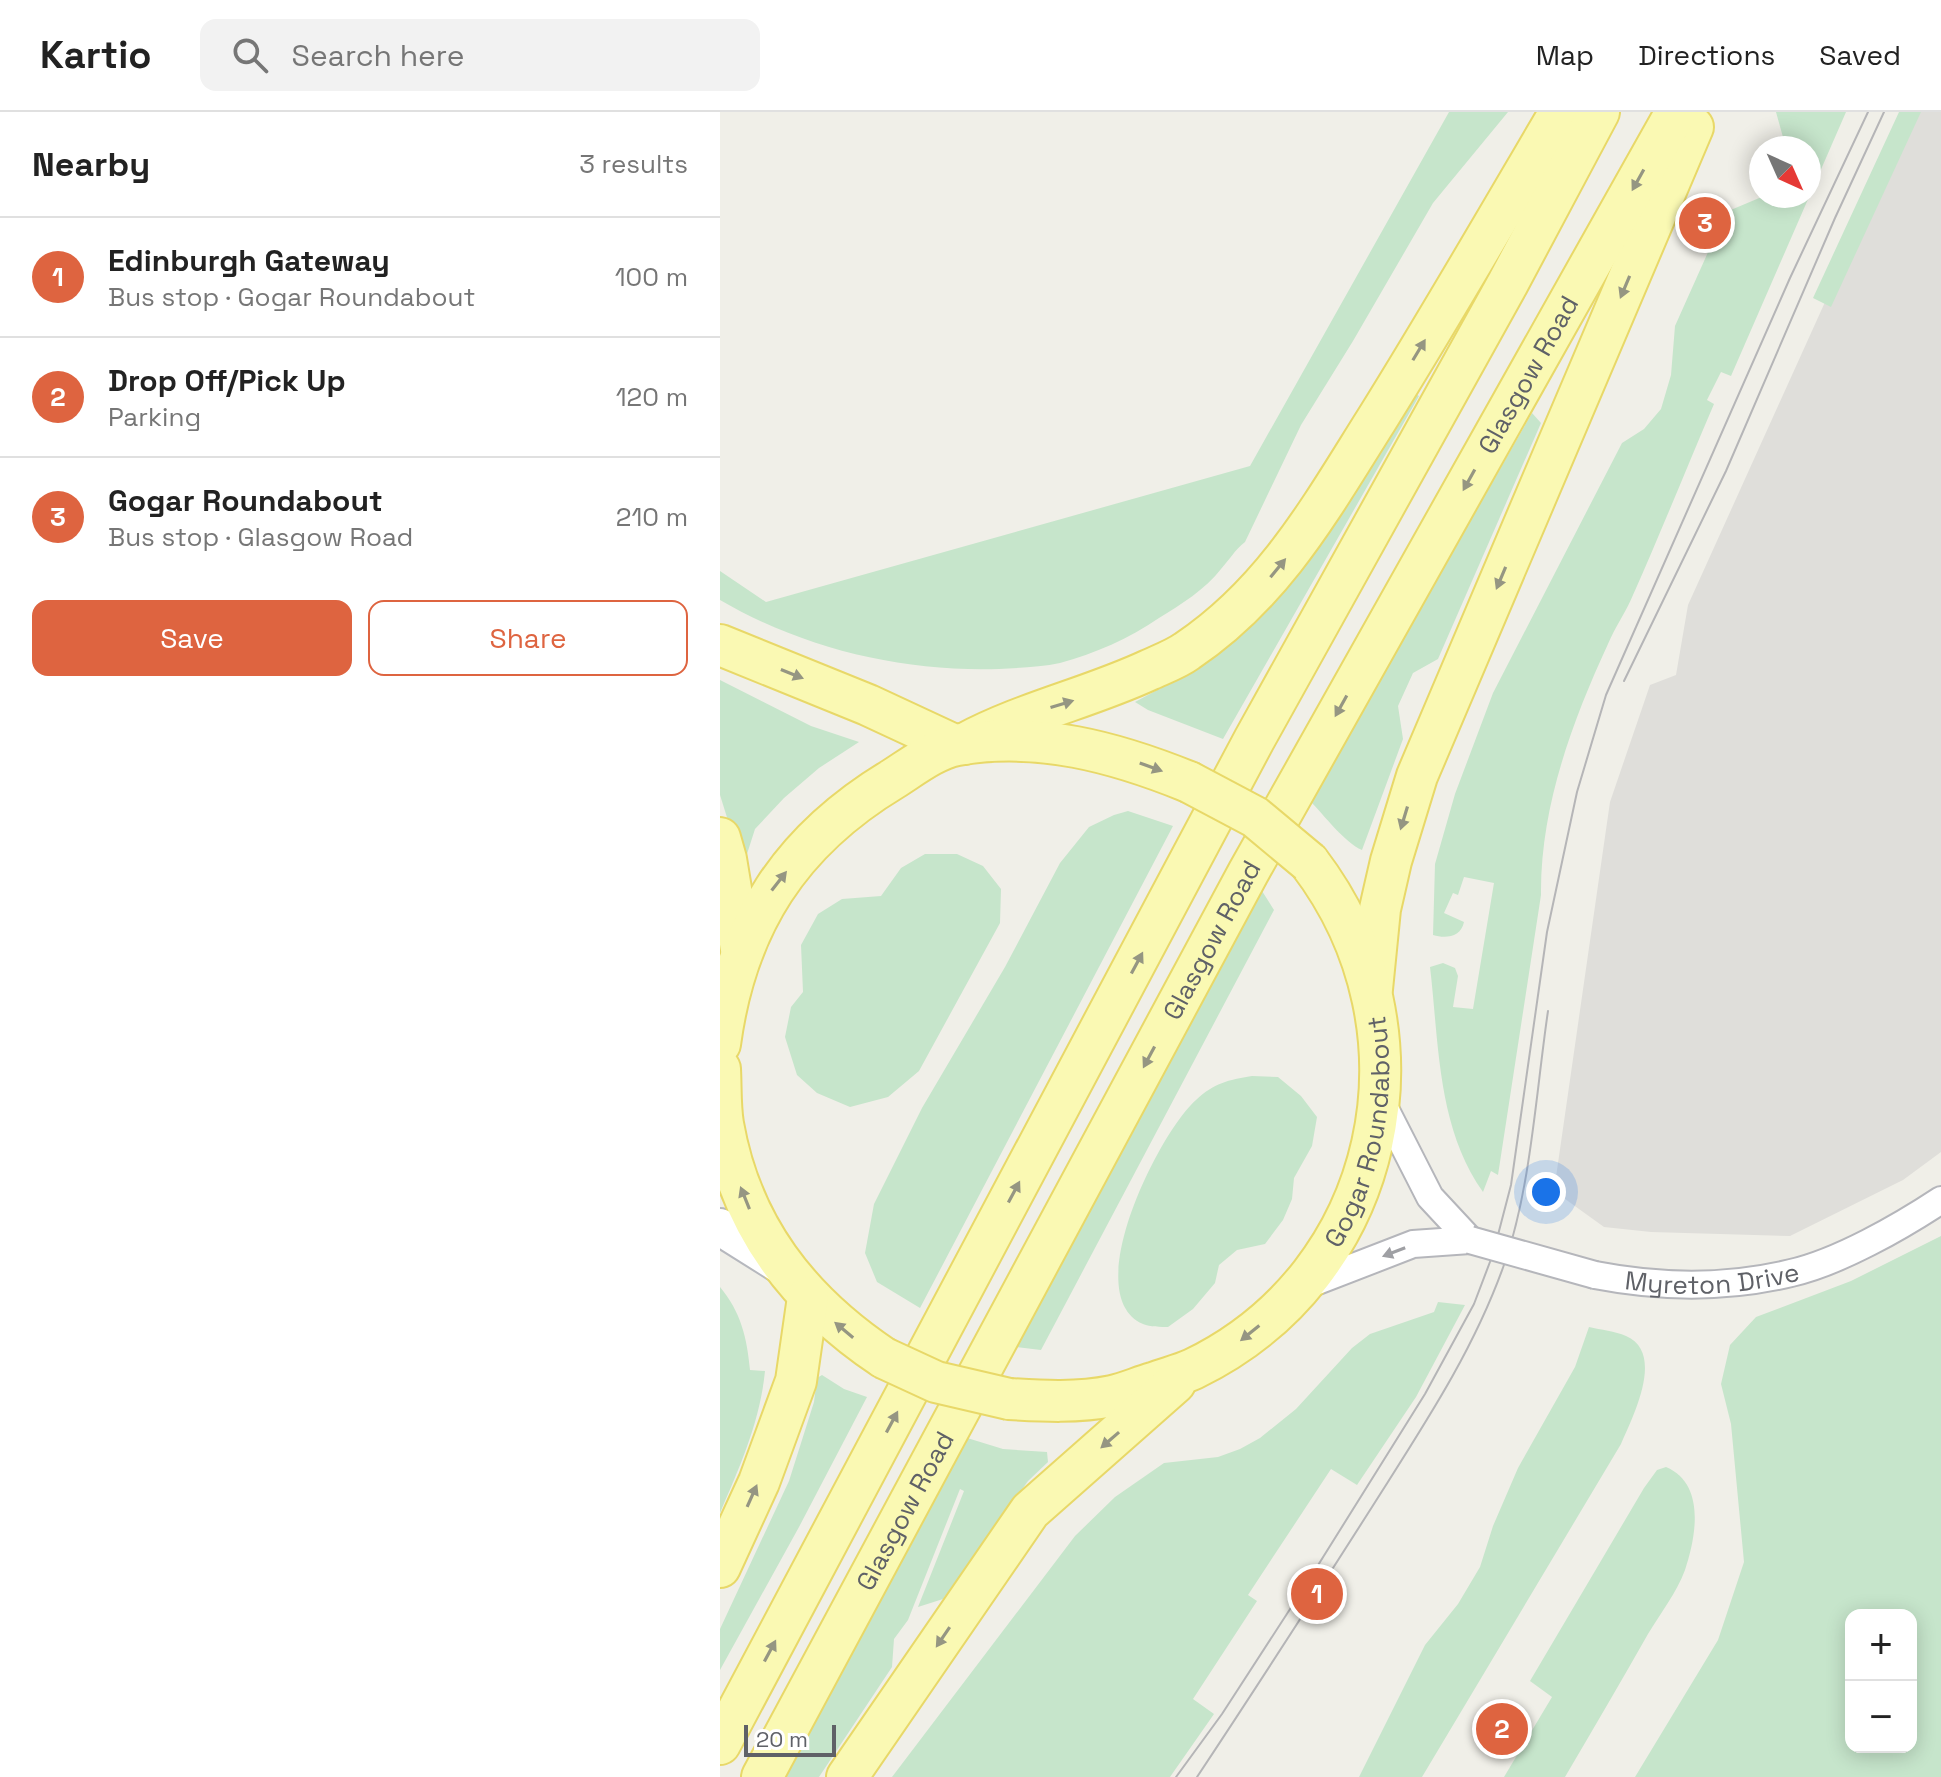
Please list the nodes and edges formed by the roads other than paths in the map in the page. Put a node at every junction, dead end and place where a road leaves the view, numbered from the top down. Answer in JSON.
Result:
{"nodes":[{"id":1,"x":1560,"y":112,"type":"edge"},
{"id":2,"x":1599,"y":112,"type":"edge"},
{"id":3,"x":1676,"y":112,"type":"edge"},
{"id":4,"x":1699,"y":112,"type":"edge"},
{"id":5,"x":720,"y":645,"type":"edge"},
{"id":6,"x":959,"y":745,"type":"junction"},
{"id":7,"x":720,"y":838,"type":"edge"},
{"id":8,"x":741,"y":949,"type":"junction"},
{"id":9,"x":1372,"y":989,"type":"junction"},
{"id":10,"x":720,"y":1044,"type":"edge"},
{"id":11,"x":720,"y":1069,"type":"edge"},
{"id":12,"x":1380,"y":1099,"type":"junction"},
{"id":13,"x":1941,"y":1200,"type":"edge"},
{"id":14,"x":720,"y":1227,"type":"edge"},
{"id":15,"x":1470,"y":1240,"type":"junction"},
{"id":16,"x":782,"y":1266,"type":"junction"},
{"id":17,"x":1300,"y":1288,"type":"junction"},
{"id":18,"x":808,"y":1297,"type":"junction"},
{"id":19,"x":1190,"y":1371,"type":"junction"},
{"id":20,"x":720,"y":1567,"type":"edge"},
{"id":21,"x":720,"y":1744,"type":"edge"},
{"id":22,"x":762,"y":1777,"type":"edge"},
{"id":23,"x":847,"y":1777,"type":"edge"}],
"edges":[{"from":6,"to":1,"type":"main road","one_way":true},
{"from":21,"to":2,"type":"main road","name":"Glasgow Road","one_way":true},
{"from":3,"to":22,"type":"main road","name":"Glasgow Road","one_way":true},
{"from":4,"to":9,"type":"main road","one_way":true},
{"from":5,"to":6,"type":"main road","one_way":true},
{"from":8,"to":6,"type":"main road","name":"Gogar Roundabout","one_way":true},
{"from":6,"to":9,"type":"main road","name":"Gogar Roundabout","one_way":true,"bridge":true},
{"from":7,"to":8,"type":"main road"},
{"from":8,"to":10,"type":"main road","name":"Gogar Roundabout"},
{"from":9,"to":12,"type":"main road","name":"Gogar Roundabout"},
{"from":16,"to":11,"type":"main road","name":"Gogar Roundabout","one_way":true},
{"from":12,"to":15,"type":"street"},
{"from":12,"to":17,"type":"main road","name":"Gogar Roundabout"},
{"from":13,"to":15,"type":"street","name":"Myreton Drive","bridge":true},
{"from":14,"to":16,"type":"street"},
{"from":15,"to":17,"type":"street","name":"Myreton Drive","one_way":true},
{"from":16,"to":18,"type":"main road","name":"Gogar Roundabout"},
{"from":17,"to":19,"type":"main road","name":"Gogar Roundabout","one_way":true},
{"from":19,"to":18,"type":"main road","name":"Gogar Roundabout","one_way":true,"bridge":true},
{"from":20,"to":18,"type":"main road","one_way":true},
{"from":19,"to":23,"type":"main road","one_way":true}]}
